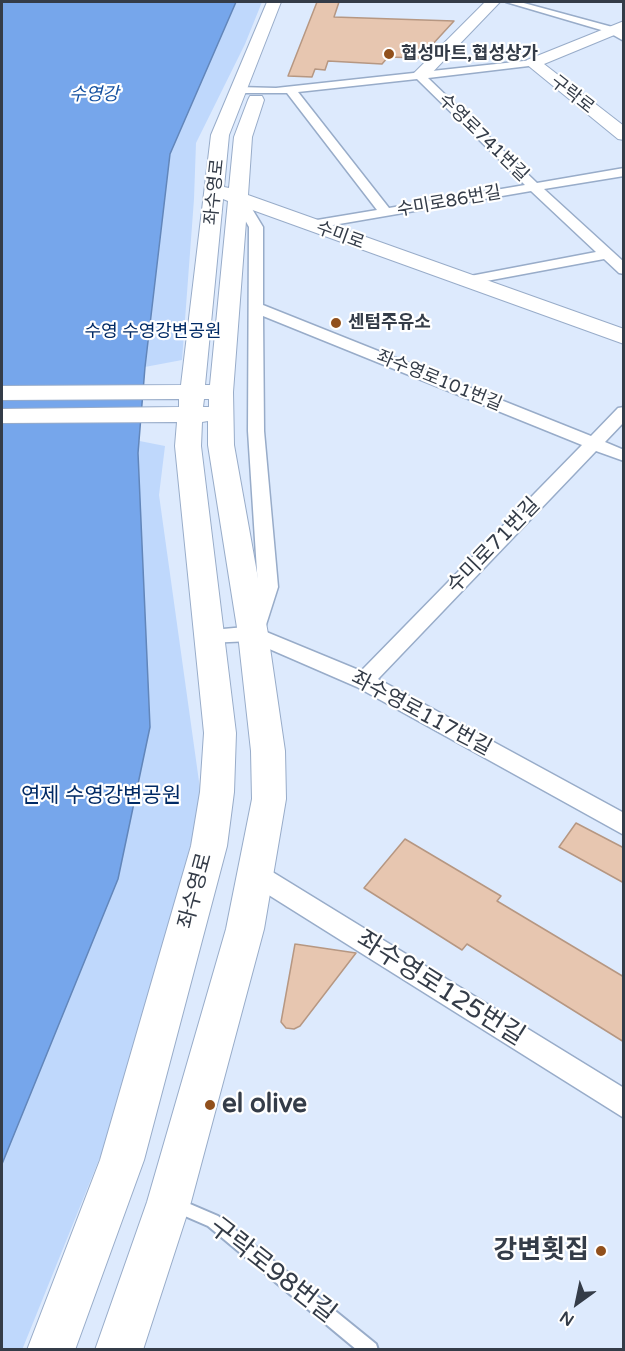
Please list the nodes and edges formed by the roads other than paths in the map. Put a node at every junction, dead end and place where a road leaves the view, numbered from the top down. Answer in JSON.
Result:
{"nodes":[{"id":1,"x":274,"y":2,"type":"edge"},
{"id":2,"x":493,"y":2,"type":"edge"},
{"id":3,"x":511,"y":2,"type":"edge"},
{"id":4,"x":620,"y":31,"type":"edge"},
{"id":5,"x":532,"y":63,"type":"junction"},
{"id":6,"x":420,"y":76,"type":"junction"},
{"id":7,"x":261,"y":85,"type":"junction"},
{"id":8,"x":290,"y":89,"type":"junction"},
{"id":9,"x":238,"y":90,"type":"junction"},
{"id":10,"x":624,"y":135,"type":"edge"},
{"id":11,"x":624,"y":172,"type":"edge"},
{"id":12,"x":534,"y":187,"type":"junction"},
{"id":13,"x":226,"y":194,"type":"junction"},
{"id":14,"x":386,"y":212,"type":"junction"},
{"id":15,"x":310,"y":225,"type":"junction"},
{"id":16,"x":606,"y":254,"type":"junction"},
{"id":17,"x":624,"y":270,"type":"edge"},
{"id":18,"x":465,"y":281,"type":"junction"},
{"id":19,"x":255,"y":307,"type":"junction"},
{"id":20,"x":624,"y":337,"type":"edge"},
{"id":21,"x":2,"y":393,"type":"edge"},
{"id":22,"x":148,"y":403,"type":"junction"},
{"id":23,"x":206,"y":403,"type":"junction"},
{"id":24,"x":624,"y":412,"type":"edge"},
{"id":25,"x":2,"y":416,"type":"edge"},
{"id":26,"x":593,"y":443,"type":"junction"},
{"id":27,"x":624,"y":456,"type":"edge"},
{"id":28,"x":253,"y":634,"type":"junction"},
{"id":29,"x":208,"y":636,"type":"junction"},
{"id":30,"x":364,"y":681,"type":"junction"},
{"id":31,"x":624,"y":825,"type":"edge"},
{"id":32,"x":256,"y":875,"type":"junction"},
{"id":33,"x":624,"y":1104,"type":"edge"},
{"id":34,"x":169,"y":1202,"type":"junction"},
{"id":35,"x":51,"y":1350,"type":"edge"},
{"id":36,"x":119,"y":1350,"type":"edge"},
{"id":37,"x":370,"y":1350,"type":"edge"}],
"edges":[{"from":1,"to":9,"type":"main road","name":"좌수영로"},
{"from":2,"to":6,"type":"main road","name":"수영로741번길"},
{"from":3,"to":4,"type":"street","name":"구락로"},
{"from":4,"to":5,"type":"main road","name":"구락로"},
{"from":5,"to":6,"type":"street"},
{"from":5,"to":10,"type":"main road","name":"구락로"},
{"from":6,"to":8,"type":"street"},
{"from":6,"to":12,"type":"street","name":"수영로741번길"},
{"from":7,"to":8,"type":"street"},
{"from":7,"to":9,"type":"street"},
{"from":7,"to":13,"type":"main road","name":"좌수영로"},
{"from":8,"to":14,"type":"street"},
{"from":9,"to":13,"type":"main road","name":"좌수영로"},
{"from":11,"to":12,"type":"street","name":"수미로86번길"},
{"from":12,"to":14,"type":"street","name":"수미로86번길"},
{"from":12,"to":16,"type":"street","name":"수영로741번길"},
{"from":13,"to":15,"type":"main road","name":"수미로"},
{"from":13,"to":19,"type":"street"},
{"from":13,"to":23,"type":"main road","name":"좌수영로"},
{"from":14,"to":15,"type":"street","name":"수미로86번길"},
{"from":15,"to":18,"type":"main road","name":"수미로"},
{"from":16,"to":17,"type":"street","name":"수영로741번길"},
{"from":16,"to":18,"type":"street"},
{"from":18,"to":20,"type":"main road","name":"수미로"},
{"from":19,"to":26,"type":"street","name":"좌수영로101번길"},
{"from":19,"to":28,"type":"street"},
{"from":21,"to":22,"type":"main road"},
{"from":22,"to":23,"type":"main road"},
{"from":22,"to":25,"type":"main road"},
{"from":23,"to":28,"type":"main road","name":"좌수영로"},
{"from":23,"to":29,"type":"main road","name":"좌수영로"},
{"from":24,"to":26,"type":"street","name":"수미로71번길"},
{"from":26,"to":27,"type":"street","name":"좌수영로101번길"},
{"from":26,"to":30,"type":"street","name":"수미로71번길"},
{"from":28,"to":29,"type":"street","name":"좌수영로117번길"},
{"from":28,"to":30,"type":"street","name":"좌수영로117번길"},
{"from":28,"to":32,"type":"main road","name":"좌수영로"},
{"from":29,"to":35,"type":"main road","name":"좌수영로"},
{"from":30,"to":31,"type":"street","name":"좌수영로117번길"},
{"from":32,"to":33,"type":"street","name":"좌수영로125번길"},
{"from":32,"to":34,"type":"main road","name":"좌수영로"},
{"from":34,"to":36,"type":"main road","name":"좌수영로"},
{"from":34,"to":37,"type":"lane","name":"구락로98번길"}]}
